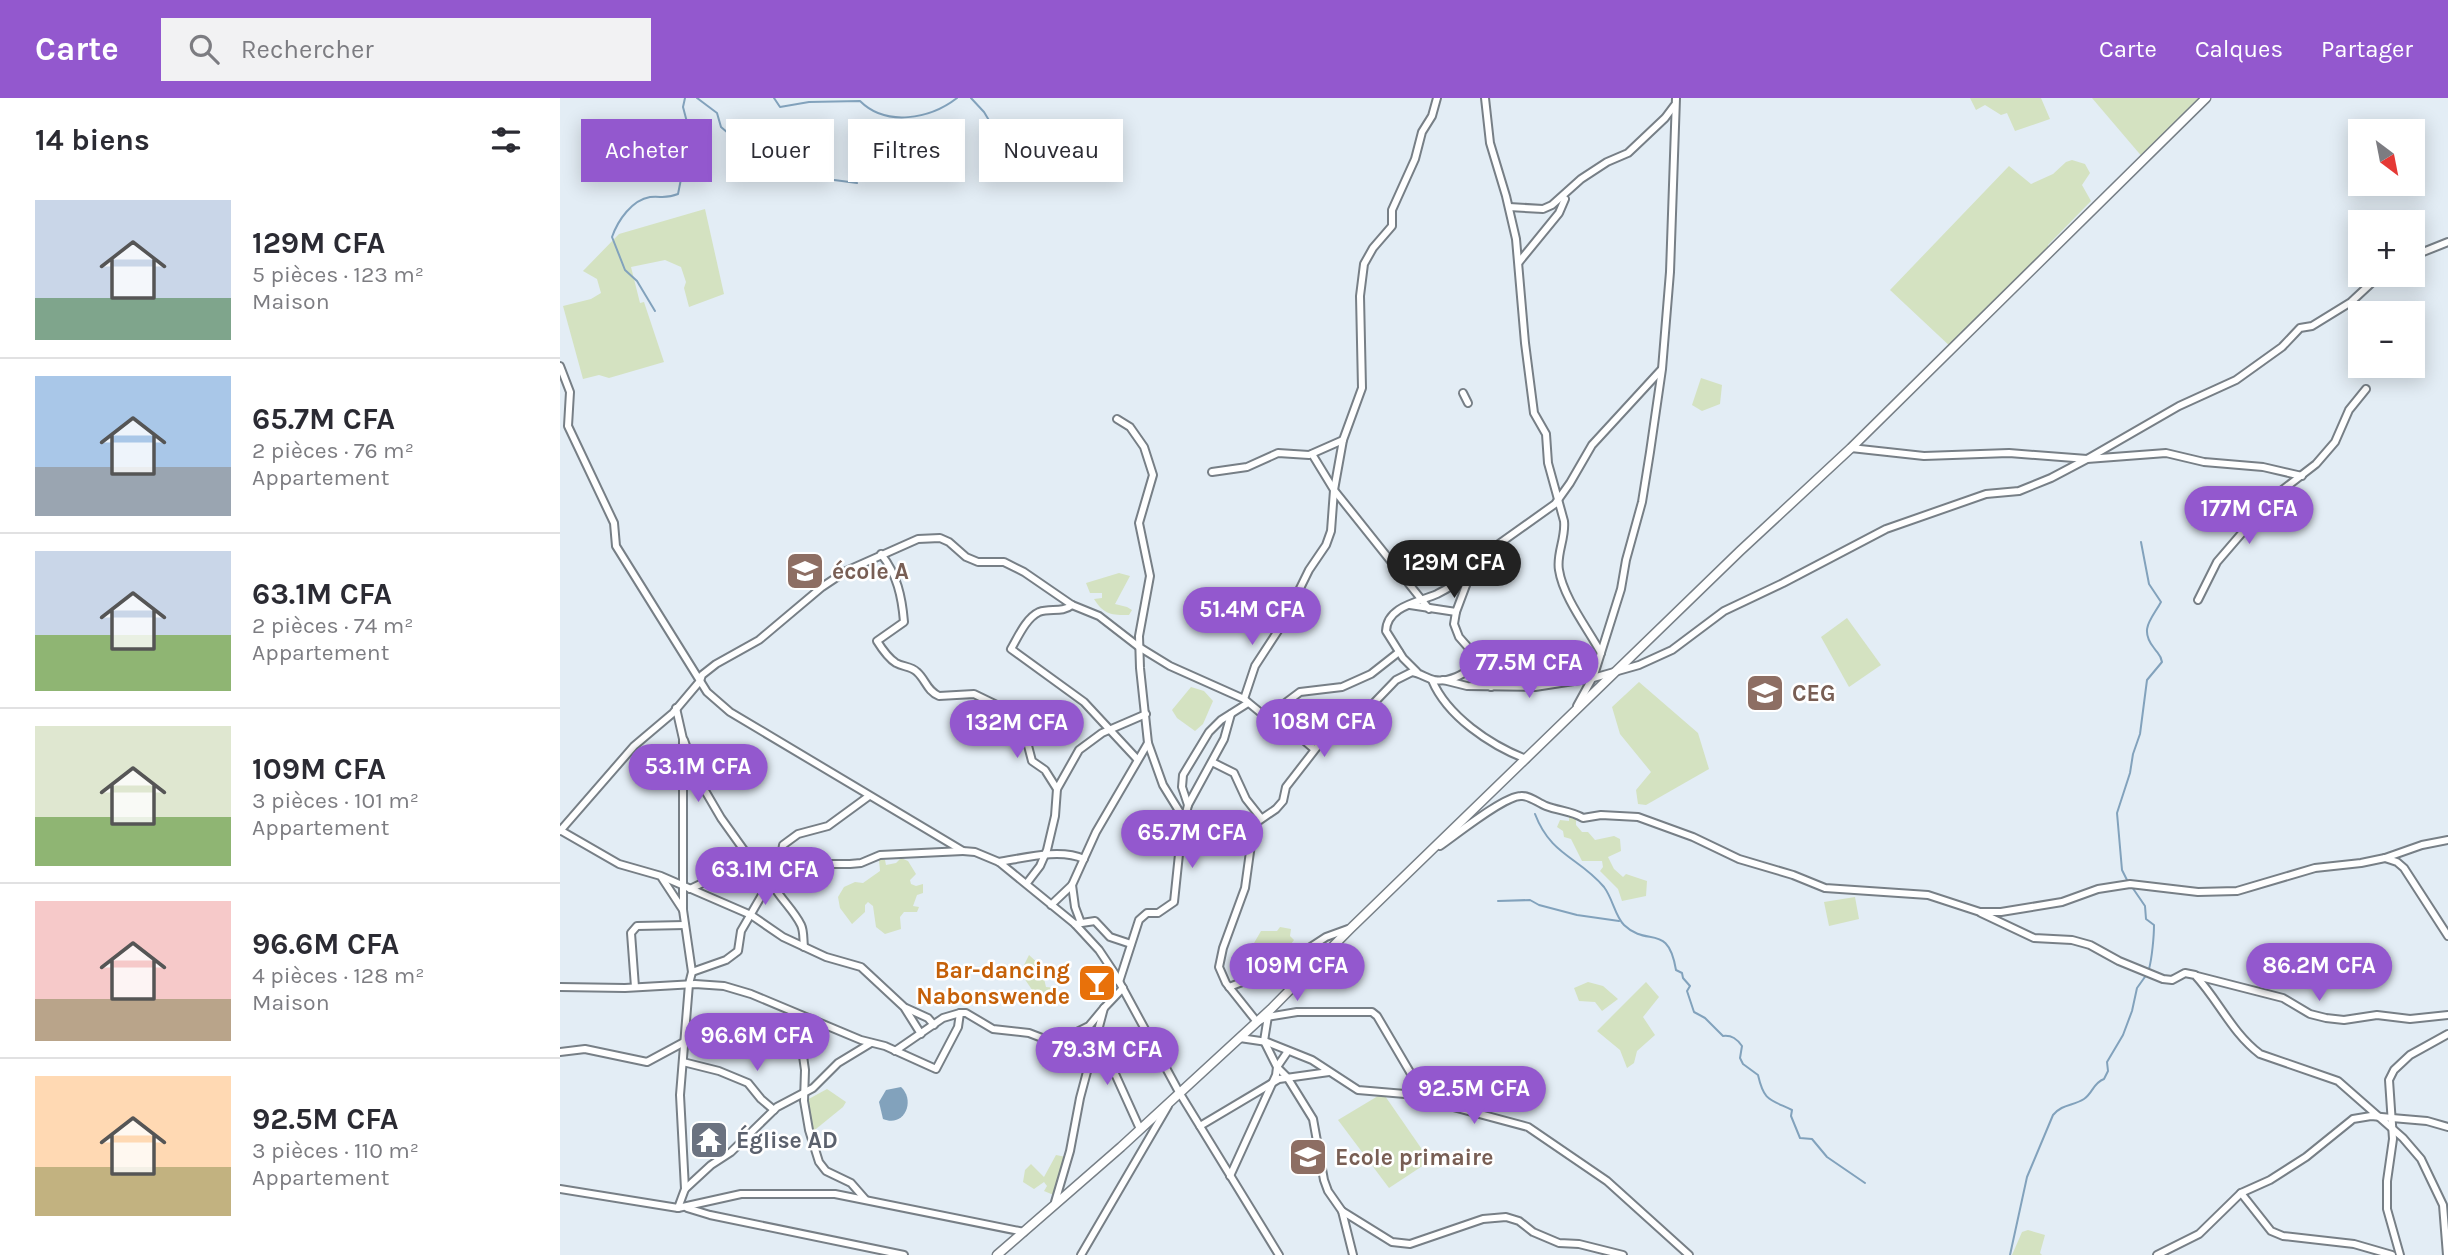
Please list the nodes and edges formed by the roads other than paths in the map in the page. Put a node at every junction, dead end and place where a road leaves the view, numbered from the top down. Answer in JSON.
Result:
{"nodes":[{"id":1,"x":1437,"y":98,"type":"edge"},
{"id":2,"x":1485,"y":98,"type":"edge"},
{"id":3,"x":2206,"y":98,"type":"edge"},
{"id":4,"x":1676,"y":100,"type":"edge"},
{"id":5,"x":1567,"y":194,"type":"junction"},
{"id":6,"x":1509,"y":207,"type":"junction"},
{"id":7,"x":2448,"y":242,"type":"edge"},
{"id":8,"x":2425,"y":251,"type":"edge"},
{"id":9,"x":1518,"y":262,"type":"junction"},
{"id":10,"x":2367,"y":287,"type":"edge"},
{"id":11,"x":560,"y":366,"type":"edge"},
{"id":12,"x":1662,"y":369,"type":"junction"},
{"id":13,"x":2366,"y":389,"type":"dead end"},
{"id":14,"x":1463,"y":393,"type":"dead end"},
{"id":15,"x":1468,"y":403,"type":"dead end"},
{"id":16,"x":1117,"y":419,"type":"dead end"},
{"id":17,"x":1343,"y":440,"type":"junction"},
{"id":18,"x":1851,"y":448,"type":"junction"},
{"id":19,"x":1312,"y":454,"type":"junction"},
{"id":20,"x":2087,"y":458,"type":"junction"},
{"id":21,"x":1212,"y":472,"type":"dead end"},
{"id":22,"x":2302,"y":476,"type":"junction"},
{"id":23,"x":1334,"y":490,"type":"junction"},
{"id":24,"x":1559,"y":499,"type":"junction"},
{"id":25,"x":881,"y":554,"type":"junction"},
{"id":26,"x":1471,"y":572,"type":"junction"},
{"id":27,"x":1414,"y":589,"type":"junction"},
{"id":28,"x":1422,"y":600,"type":"junction"},
{"id":29,"x":2198,"y":600,"type":"dead end"},
{"id":30,"x":1410,"y":603,"type":"junction"},
{"id":31,"x":1073,"y":605,"type":"junction"},
{"id":32,"x":1429,"y":609,"type":"junction"},
{"id":33,"x":1456,"y":612,"type":"junction"},
{"id":34,"x":1139,"y":647,"type":"junction"},
{"id":35,"x":1399,"y":652,"type":"junction"},
{"id":36,"x":1601,"y":653,"type":"junction"},
{"id":37,"x":1481,"y":662,"type":"junction"},
{"id":38,"x":1417,"y":672,"type":"junction"},
{"id":39,"x":1617,"y":672,"type":"junction"},
{"id":40,"x":1593,"y":678,"type":"junction"},
{"id":41,"x":1432,"y":680,"type":"junction"},
{"id":42,"x":1443,"y":680,"type":"junction"},
{"id":43,"x":700,"y":681,"type":"junction"},
{"id":44,"x":1491,"y":687,"type":"junction"},
{"id":45,"x":1246,"y":701,"type":"junction"},
{"id":46,"x":676,"y":708,"type":"junction"},
{"id":47,"x":1146,"y":714,"type":"junction"},
{"id":48,"x":1231,"y":714,"type":"junction"},
{"id":49,"x":1268,"y":716,"type":"junction"},
{"id":50,"x":1568,"y":719,"type":"junction"},
{"id":51,"x":1110,"y":730,"type":"junction"},
{"id":52,"x":683,"y":738,"type":"junction"},
{"id":53,"x":1148,"y":743,"type":"junction"},
{"id":54,"x":1314,"y":749,"type":"junction"},
{"id":55,"x":1138,"y":759,"type":"junction"},
{"id":56,"x":1526,"y":759,"type":"junction"},
{"id":57,"x":1212,"y":762,"type":"junction"},
{"id":58,"x":1057,"y":789,"type":"junction"},
{"id":59,"x":869,"y":796,"type":"junction"},
{"id":60,"x":1188,"y":805,"type":"junction"},
{"id":61,"x":1261,"y":818,"type":"junction"},
{"id":62,"x":1184,"y":819,"type":"junction"},
{"id":63,"x":560,"y":831,"type":"edge"},
{"id":64,"x":2448,"y":840,"type":"edge"},
{"id":65,"x":962,"y":851,"type":"junction"},
{"id":66,"x":1430,"y":853,"type":"junction"},
{"id":67,"x":1044,"y":856,"type":"junction"},
{"id":68,"x":2385,"y":858,"type":"junction"},
{"id":69,"x":1084,"y":859,"type":"junction"},
{"id":70,"x":751,"y":860,"type":"junction"},
{"id":71,"x":767,"y":862,"type":"junction"},
{"id":72,"x":999,"y":862,"type":"junction"},
{"id":73,"x":780,"y":864,"type":"junction"},
{"id":74,"x":661,"y":876,"type":"junction"},
{"id":75,"x":770,"y":880,"type":"junction"},
{"id":76,"x":1027,"y":883,"type":"junction"},
{"id":77,"x":1072,"y":885,"type":"junction"},
{"id":78,"x":688,"y":888,"type":"junction"},
{"id":79,"x":1051,"y":905,"type":"junction"},
{"id":80,"x":683,"y":910,"type":"junction"},
{"id":81,"x":1980,"y":912,"type":"junction"},
{"id":82,"x":751,"y":915,"type":"junction"},
{"id":83,"x":1078,"y":923,"type":"junction"},
{"id":84,"x":685,"y":925,"type":"junction"},
{"id":85,"x":1350,"y":929,"type":"junction"},
{"id":86,"x":2448,"y":936,"type":"edge"},
{"id":87,"x":1131,"y":944,"type":"junction"},
{"id":88,"x":804,"y":947,"type":"junction"},
{"id":89,"x":692,"y":972,"type":"junction"},
{"id":90,"x":2195,"y":975,"type":"junction"},
{"id":91,"x":689,"y":985,"type":"junction"},
{"id":92,"x":1121,"y":985,"type":"junction"},
{"id":93,"x":560,"y":987,"type":"edge"},
{"id":94,"x":635,"y":987,"type":"junction"},
{"id":95,"x":1229,"y":987,"type":"junction"},
{"id":96,"x":904,"y":1007,"type":"junction"},
{"id":97,"x":1104,"y":1008,"type":"junction"},
{"id":98,"x":783,"y":1009,"type":"junction"},
{"id":99,"x":960,"y":1013,"type":"junction"},
{"id":100,"x":1269,"y":1013,"type":"junction"},
{"id":101,"x":2448,"y":1015,"type":"edge"},
{"id":102,"x":792,"y":1020,"type":"junction"},
{"id":103,"x":1257,"y":1022,"type":"junction"},
{"id":104,"x":933,"y":1025,"type":"junction"},
{"id":105,"x":920,"y":1034,"type":"junction"},
{"id":106,"x":1097,"y":1034,"type":"junction"},
{"id":107,"x":2448,"y":1034,"type":"edge"},
{"id":108,"x":1240,"y":1038,"type":"junction"},
{"id":109,"x":686,"y":1041,"type":"junction"},
{"id":110,"x":1264,"y":1041,"type":"junction"},
{"id":111,"x":871,"y":1043,"type":"junction"},
{"id":112,"x":895,"y":1051,"type":"junction"},
{"id":113,"x":1288,"y":1051,"type":"junction"},
{"id":114,"x":560,"y":1052,"type":"edge"},
{"id":115,"x":684,"y":1062,"type":"junction"},
{"id":116,"x":1277,"y":1067,"type":"junction"},
{"id":117,"x":1329,"y":1072,"type":"junction"},
{"id":118,"x":1287,"y":1077,"type":"junction"},
{"id":119,"x":1272,"y":1084,"type":"junction"},
{"id":120,"x":1179,"y":1092,"type":"junction"},
{"id":121,"x":805,"y":1094,"type":"junction"},
{"id":122,"x":1171,"y":1099,"type":"junction"},
{"id":123,"x":1427,"y":1101,"type":"junction"},
{"id":124,"x":774,"y":1110,"type":"junction"},
{"id":125,"x":2379,"y":1117,"type":"junction"},
{"id":126,"x":2392,"y":1118,"type":"junction"},
{"id":127,"x":1200,"y":1126,"type":"junction"},
{"id":128,"x":2448,"y":1127,"type":"edge"},
{"id":129,"x":1140,"y":1129,"type":"junction"},
{"id":130,"x":2392,"y":1129,"type":"junction"},
{"id":131,"x":1230,"y":1176,"type":"junction"},
{"id":132,"x":560,"y":1189,"type":"edge"},
{"id":133,"x":685,"y":1189,"type":"junction"},
{"id":134,"x":2241,"y":1192,"type":"junction"},
{"id":135,"x":865,"y":1199,"type":"junction"},
{"id":136,"x":1053,"y":1207,"type":"junction"},
{"id":137,"x":678,"y":1208,"type":"junction"},
{"id":138,"x":687,"y":1208,"type":"junction"},
{"id":139,"x":1342,"y":1211,"type":"junction"},
{"id":140,"x":1024,"y":1232,"type":"junction"},
{"id":141,"x":904,"y":1255,"type":"edge"},
{"id":142,"x":997,"y":1255,"type":"edge"},
{"id":143,"x":1081,"y":1255,"type":"edge"},
{"id":144,"x":1279,"y":1255,"type":"edge"},
{"id":145,"x":1353,"y":1255,"type":"edge"},
{"id":146,"x":1623,"y":1255,"type":"edge"},
{"id":147,"x":1689,"y":1255,"type":"edge"},
{"id":148,"x":2157,"y":1255,"type":"edge"},
{"id":149,"x":2392,"y":1255,"type":"edge"},
{"id":150,"x":2400,"y":1255,"type":"edge"},
{"id":151,"x":2448,"y":1255,"type":"edge"}],
"edges":[{"from":1,"to":17,"type":"street"},
{"from":2,"to":6,"type":"street"},
{"from":3,"to":18,"type":"main road"},
{"from":4,"to":5,"type":"street"},
{"from":4,"to":12,"type":"street"},
{"from":5,"to":6,"type":"street"},
{"from":5,"to":9,"type":"street"},
{"from":6,"to":9,"type":"street"},
{"from":7,"to":8,"type":"street"},
{"from":9,"to":24,"type":"street"},
{"from":10,"to":20,"type":"street"},
{"from":11,"to":43,"type":"street"},
{"from":12,"to":24,"type":"street"},
{"from":12,"to":36,"type":"street"},
{"from":13,"to":22,"type":"street"},
{"from":14,"to":15,"type":"street"},
{"from":16,"to":34,"type":"street"},
{"from":17,"to":19,"type":"street"},
{"from":17,"to":23,"type":"street"},
{"from":18,"to":20,"type":"street"},
{"from":18,"to":39,"type":"main road"},
{"from":19,"to":21,"type":"street"},
{"from":19,"to":23,"type":"street"},
{"from":20,"to":22,"type":"street"},
{"from":20,"to":39,"type":"street"},
{"from":22,"to":29,"type":"street"},
{"from":23,"to":27,"type":"street"},
{"from":23,"to":45,"type":"street"},
{"from":24,"to":26,"type":"street"},
{"from":24,"to":36,"type":"street"},
{"from":25,"to":31,"type":"street"},
{"from":25,"to":43,"type":"street"},
{"from":25,"to":58,"type":"street"},
{"from":26,"to":28,"type":"street"},
{"from":26,"to":33,"type":"street"},
{"from":27,"to":28,"type":"street"},
{"from":27,"to":30,"type":"street"},
{"from":28,"to":30,"type":"street"},
{"from":28,"to":32,"type":"street"},
{"from":30,"to":32,"type":"street"},
{"from":30,"to":35,"type":"street"},
{"from":31,"to":34,"type":"street"},
{"from":31,"to":51,"type":"street"},
{"from":32,"to":33,"type":"street"},
{"from":33,"to":37,"type":"street"},
{"from":34,"to":45,"type":"street"},
{"from":34,"to":47,"type":"street"},
{"from":35,"to":38,"type":"street"},
{"from":35,"to":49,"type":"street"},
{"from":36,"to":40,"type":"street"},
{"from":37,"to":42,"type":"street"},
{"from":37,"to":44,"type":"street"},
{"from":38,"to":41,"type":"street"},
{"from":38,"to":54,"type":"street"},
{"from":39,"to":40,"type":"street"},
{"from":39,"to":50,"type":"main road"},
{"from":40,"to":44,"type":"street"},
{"from":40,"to":50,"type":"street"},
{"from":41,"to":42,"type":"street"},
{"from":41,"to":56,"type":"street"},
{"from":42,"to":44,"type":"street"},
{"from":43,"to":46,"type":"street"},
{"from":43,"to":59,"type":"street"},
{"from":45,"to":48,"type":"street"},
{"from":45,"to":49,"type":"street"},
{"from":46,"to":52,"type":"street"},
{"from":46,"to":63,"type":"street"},
{"from":47,"to":51,"type":"street"},
{"from":47,"to":53,"type":"street"},
{"from":48,"to":57,"type":"street"},
{"from":48,"to":60,"type":"street"},
{"from":49,"to":54,"type":"street"},
{"from":50,"to":56,"type":"main road"},
{"from":51,"to":55,"type":"street"},
{"from":51,"to":58,"type":"street"},
{"from":52,"to":70,"type":"street"},
{"from":52,"to":78,"type":"street"},
{"from":53,"to":55,"type":"street"},
{"from":53,"to":62,"type":"street"},
{"from":54,"to":61,"type":"street"},
{"from":55,"to":69,"type":"street"},
{"from":56,"to":66,"type":"main road"},
{"from":57,"to":60,"type":"street"},
{"from":57,"to":61,"type":"street"},
{"from":58,"to":67,"type":"street"},
{"from":59,"to":65,"type":"street"},
{"from":59,"to":73,"type":"street"},
{"from":60,"to":62,"type":"street"},
{"from":61,"to":95,"type":"street"},
{"from":62,"to":87,"type":"street"},
{"from":63,"to":74,"type":"street"},
{"from":64,"to":68,"type":"street"},
{"from":65,"to":72,"type":"street"},
{"from":65,"to":73,"type":"street"},
{"from":66,"to":81,"type":"street"},
{"from":66,"to":85,"type":"main road"},
{"from":67,"to":69,"type":"street"},
{"from":67,"to":72,"type":"street"},
{"from":67,"to":76,"type":"street"},
{"from":68,"to":81,"type":"street"},
{"from":68,"to":86,"type":"street"},
{"from":69,"to":77,"type":"street"},
{"from":70,"to":71,"type":"street"},
{"from":70,"to":78,"type":"street"},
{"from":71,"to":73,"type":"street"},
{"from":71,"to":75,"type":"street"},
{"from":72,"to":76,"type":"street"},
{"from":73,"to":75,"type":"street"},
{"from":74,"to":78,"type":"street"},
{"from":74,"to":80,"type":"street"},
{"from":75,"to":82,"type":"street"},
{"from":75,"to":88,"type":"street"},
{"from":76,"to":79,"type":"street"},
{"from":77,"to":79,"type":"street"},
{"from":77,"to":83,"type":"street"},
{"from":78,"to":80,"type":"street"},
{"from":78,"to":82,"type":"street"},
{"from":79,"to":83,"type":"street"},
{"from":80,"to":84,"type":"street"},
{"from":81,"to":90,"type":"street"},
{"from":82,"to":88,"type":"street"},
{"from":82,"to":89,"type":"street"},
{"from":83,"to":87,"type":"street"},
{"from":83,"to":92,"type":"street"},
{"from":84,"to":89,"type":"street"},
{"from":84,"to":94,"type":"street"},
{"from":85,"to":95,"type":"street"},
{"from":85,"to":100,"type":"main road"},
{"from":87,"to":92,"type":"street"},
{"from":88,"to":96,"type":"street"},
{"from":89,"to":91,"type":"street"},
{"from":90,"to":101,"type":"street"},
{"from":90,"to":125,"type":"street"},
{"from":91,"to":94,"type":"street"},
{"from":91,"to":98,"type":"street"},
{"from":91,"to":109,"type":"street"},
{"from":92,"to":97,"type":"street"},
{"from":92,"to":120,"type":"street"},
{"from":93,"to":94,"type":"street"},
{"from":95,"to":103,"type":"street"},
{"from":96,"to":104,"type":"street"},
{"from":96,"to":105,"type":"street"},
{"from":97,"to":99,"type":"street"},
{"from":97,"to":106,"type":"street"},
{"from":98,"to":102,"type":"street"},
{"from":98,"to":111,"type":"street"},
{"from":99,"to":104,"type":"street"},
{"from":99,"to":112,"type":"street"},
{"from":100,"to":103,"type":"main road"},
{"from":100,"to":110,"type":"street"},
{"from":100,"to":123,"type":"street"},
{"from":102,"to":109,"type":"street"},
{"from":102,"to":121,"type":"street"},
{"from":103,"to":108,"type":"main road"},
{"from":104,"to":105,"type":"street"},
{"from":105,"to":112,"type":"street"},
{"from":106,"to":129,"type":"street"},
{"from":106,"to":136,"type":"street"},
{"from":107,"to":126,"type":"street"},
{"from":108,"to":110,"type":"street"},
{"from":108,"to":120,"type":"main road"},
{"from":109,"to":114,"type":"street"},
{"from":109,"to":115,"type":"street"},
{"from":110,"to":113,"type":"street"},
{"from":110,"to":116,"type":"street"},
{"from":111,"to":112,"type":"street"},
{"from":111,"to":121,"type":"street"},
{"from":113,"to":116,"type":"street"},
{"from":113,"to":117,"type":"street"},
{"from":115,"to":124,"type":"street"},
{"from":115,"to":133,"type":"street"},
{"from":116,"to":118,"type":"street"},
{"from":116,"to":119,"type":"street"},
{"from":117,"to":118,"type":"street"},
{"from":117,"to":123,"type":"street"},
{"from":118,"to":119,"type":"street"},
{"from":118,"to":139,"type":"street"},
{"from":119,"to":127,"type":"street"},
{"from":119,"to":131,"type":"street"},
{"from":120,"to":122,"type":"main road"},
{"from":120,"to":127,"type":"street"},
{"from":121,"to":124,"type":"street"},
{"from":121,"to":135,"type":"street"},
{"from":122,"to":129,"type":"main road"},
{"from":122,"to":143,"type":"street"},
{"from":123,"to":147,"type":"street"},
{"from":124,"to":133,"type":"street"},
{"from":125,"to":126,"type":"street"},
{"from":125,"to":130,"type":"street"},
{"from":125,"to":134,"type":"street"},
{"from":126,"to":128,"type":"street"},
{"from":126,"to":130,"type":"street"},
{"from":127,"to":131,"type":"street"},
{"from":129,"to":136,"type":"main road"},
{"from":130,"to":150,"type":"street"},
{"from":130,"to":151,"type":"street"},
{"from":131,"to":144,"type":"street"},
{"from":132,"to":137,"type":"street"},
{"from":133,"to":137,"type":"street"},
{"from":134,"to":148,"type":"street"},
{"from":134,"to":149,"type":"street"},
{"from":135,"to":138,"type":"street"},
{"from":135,"to":140,"type":"street"},
{"from":136,"to":140,"type":"main road"},
{"from":137,"to":138,"type":"street"},
{"from":138,"to":141,"type":"street"},
{"from":139,"to":145,"type":"street"},
{"from":139,"to":146,"type":"street"},
{"from":140,"to":142,"type":"main road"}]}
